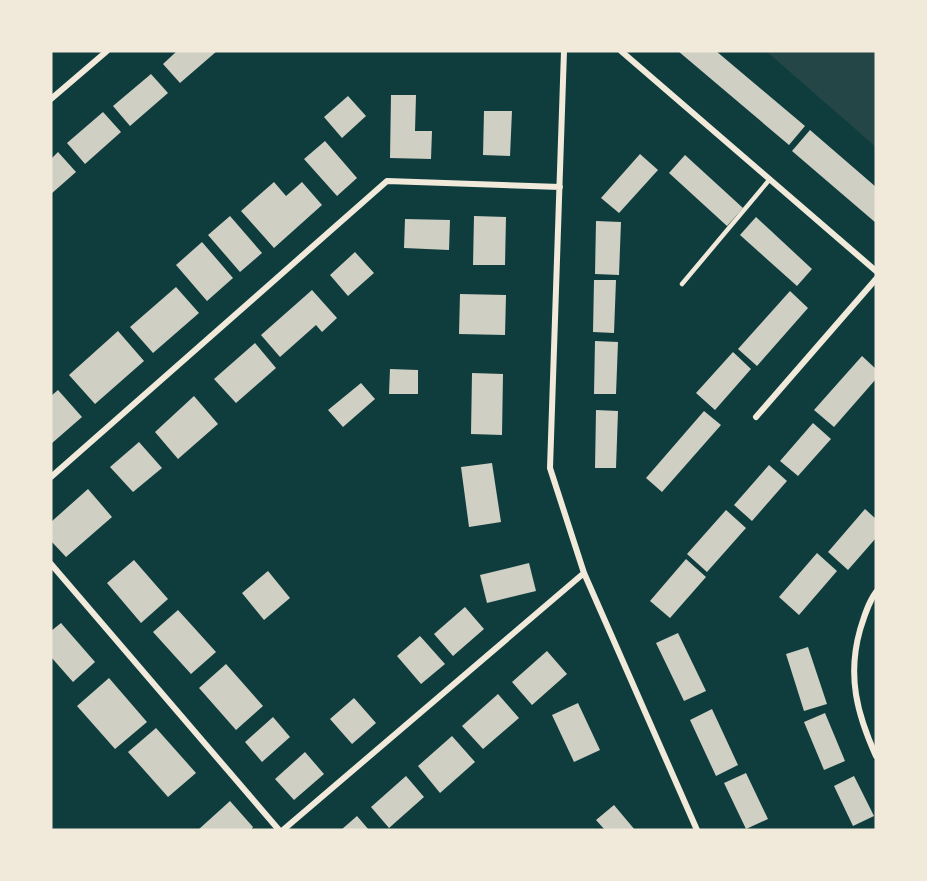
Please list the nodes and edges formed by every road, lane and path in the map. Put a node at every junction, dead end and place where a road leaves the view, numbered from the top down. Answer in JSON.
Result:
{"nodes":[{"id":1,"x":107,"y":51,"type":"edge"},
{"id":2,"x":564,"y":51,"type":"edge"},
{"id":3,"x":621,"y":51,"type":"edge"},
{"id":4,"x":51,"y":99,"type":"edge"},
{"id":5,"x":770,"y":179,"type":"junction"},
{"id":6,"x":560,"y":187,"type":"junction"},
{"id":7,"x":876,"y":271,"type":"edge"},
{"id":8,"x":876,"y":279,"type":"edge"},
{"id":9,"x":682,"y":284,"type":"dead end"},
{"id":10,"x":756,"y":417,"type":"dead end"},
{"id":11,"x":51,"y":477,"type":"edge"},
{"id":12,"x":51,"y":564,"type":"edge"},
{"id":13,"x":584,"y":573,"type":"junction"},
{"id":14,"x":876,"y":592,"type":"edge"},
{"id":15,"x":876,"y":756,"type":"edge"},
{"id":16,"x":281,"y":830,"type":"edge"},
{"id":17,"x":697,"y":830,"type":"edge"}],
"edges":[{"from":1,"to":4,"type":"street"},
{"from":2,"to":6,"type":"street"},
{"from":3,"to":5,"type":"street"},
{"from":5,"to":7,"type":"street"},
{"from":5,"to":9,"type":"lane"},
{"from":6,"to":11,"type":"street"},
{"from":6,"to":13,"type":"street"},
{"from":8,"to":10,"type":"street"},
{"from":12,"to":16,"type":"street"},
{"from":13,"to":16,"type":"street"},
{"from":13,"to":17,"type":"street"},
{"from":14,"to":15,"type":"street"}]}
